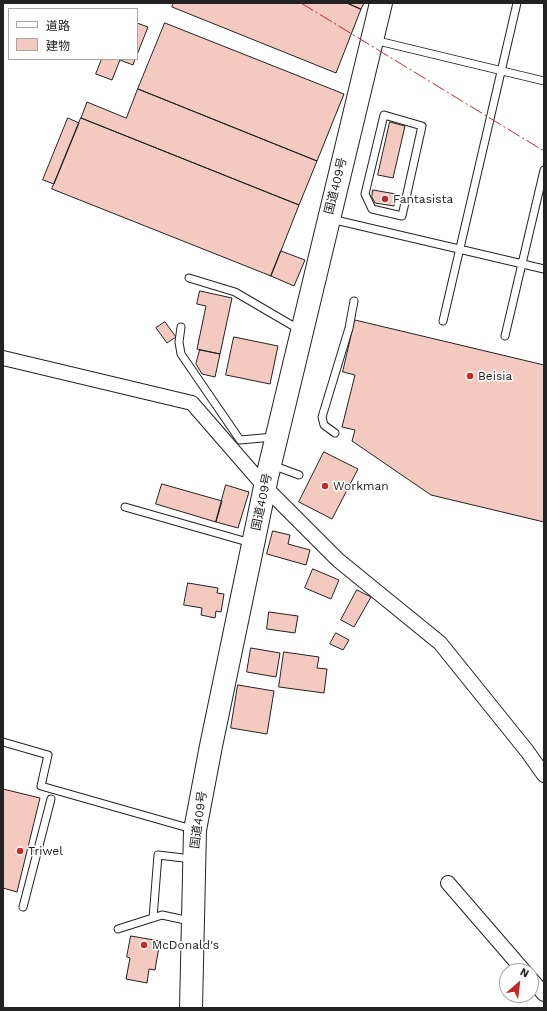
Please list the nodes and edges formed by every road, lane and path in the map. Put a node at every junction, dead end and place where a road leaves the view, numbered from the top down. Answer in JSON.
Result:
{"nodes":[{"id":1,"x":381,"y":3,"type":"edge"},
{"id":2,"x":517,"y":3,"type":"edge"},
{"id":3,"x":372,"y":40,"type":"junction"},
{"id":4,"x":501,"y":70,"type":"junction"},
{"id":5,"x":544,"y":81,"type":"edge"},
{"id":6,"x":544,"y":170,"type":"edge"},
{"id":7,"x":405,"y":202,"type":"joint"},
{"id":8,"x":329,"y":218,"type":"junction"},
{"id":9,"x":460,"y":249,"type":"junction"},
{"id":10,"x":522,"y":264,"type":"junction"},
{"id":11,"x":544,"y":269,"type":"edge"},
{"id":12,"x":189,"y":278,"type":"dead end"},
{"id":13,"x":354,"y":300,"type":"dead end"},
{"id":14,"x":443,"y":321,"type":"dead end"},
{"id":15,"x":180,"y":327,"type":"dead end"},
{"id":16,"x":302,"y":331,"type":"junction"},
{"id":17,"x":505,"y":336,"type":"dead end"},
{"id":18,"x":3,"y":358,"type":"edge"},
{"id":19,"x":335,"y":433,"type":"dead end"},
{"id":20,"x":277,"y":437,"type":"junction"},
{"id":21,"x":270,"y":464,"type":"junction"},
{"id":22,"x":299,"y":475,"type":"dead end"},
{"id":23,"x":265,"y":487,"type":"junction"},
{"id":24,"x":125,"y":506,"type":"dead end"},
{"id":25,"x":253,"y":543,"type":"junction"},
{"id":26,"x":3,"y":742,"type":"edge"},
{"id":27,"x":544,"y":775,"type":"edge"},
{"id":28,"x":51,"y":799,"type":"dead end"},
{"id":29,"x":195,"y":830,"type":"junction"},
{"id":30,"x":194,"y":859,"type":"junction"},
{"id":31,"x":448,"y":883,"type":"dead end"},
{"id":32,"x":24,"y":907,"type":"dead end"},
{"id":33,"x":153,"y":918,"type":"junction"},
{"id":34,"x":193,"y":921,"type":"junction"},
{"id":35,"x":118,"y":928,"type":"dead end"},
{"id":36,"x":517,"y":963,"type":"edge"},
{"id":37,"x":191,"y":1008,"type":"edge"}],
"edges":[{"from":1,"to":3,"type":"highway","name":"国道409号"},
{"from":2,"to":4,"type":"lane"},
{"from":3,"to":4,"type":"lane"},
{"from":3,"to":8,"type":"highway","name":"国道409号"},
{"from":4,"to":5,"type":"lane"},
{"from":4,"to":9,"type":"lane"},
{"from":6,"to":10,"type":"lane"},
{"from":7,"to":7,"type":"lane"},
{"from":8,"to":9,"type":"lane"},
{"from":8,"to":16,"type":"highway","name":"国道409号"},
{"from":9,"to":10,"type":"lane"},
{"from":9,"to":14,"type":"lane"},
{"from":10,"to":11,"type":"lane"},
{"from":10,"to":17,"type":"lane"},
{"from":12,"to":16,"type":"lane"},
{"from":13,"to":19,"type":"lane"},
{"from":15,"to":20,"type":"lane"},
{"from":16,"to":20,"type":"highway","name":"国道409号"},
{"from":18,"to":23,"type":"street"},
{"from":20,"to":21,"type":"highway","name":"国道409号"},
{"from":21,"to":22,"type":"lane"},
{"from":21,"to":23,"type":"highway","name":"国道409号"},
{"from":23,"to":25,"type":"highway","name":"国道409号"},
{"from":23,"to":27,"type":"street"},
{"from":24,"to":25,"type":"lane"},
{"from":25,"to":29,"type":"highway","name":"国道409号"},
{"from":26,"to":29,"type":"lane"},
{"from":28,"to":32,"type":"lane"},
{"from":29,"to":30,"type":"highway","name":"国道409号"},
{"from":30,"to":33,"type":"lane"},
{"from":30,"to":34,"type":"highway","name":"国道409号"},
{"from":31,"to":36,"type":"street"},
{"from":33,"to":34,"type":"lane"},
{"from":33,"to":35,"type":"lane"},
{"from":34,"to":37,"type":"highway","name":"国道409号"}]}
